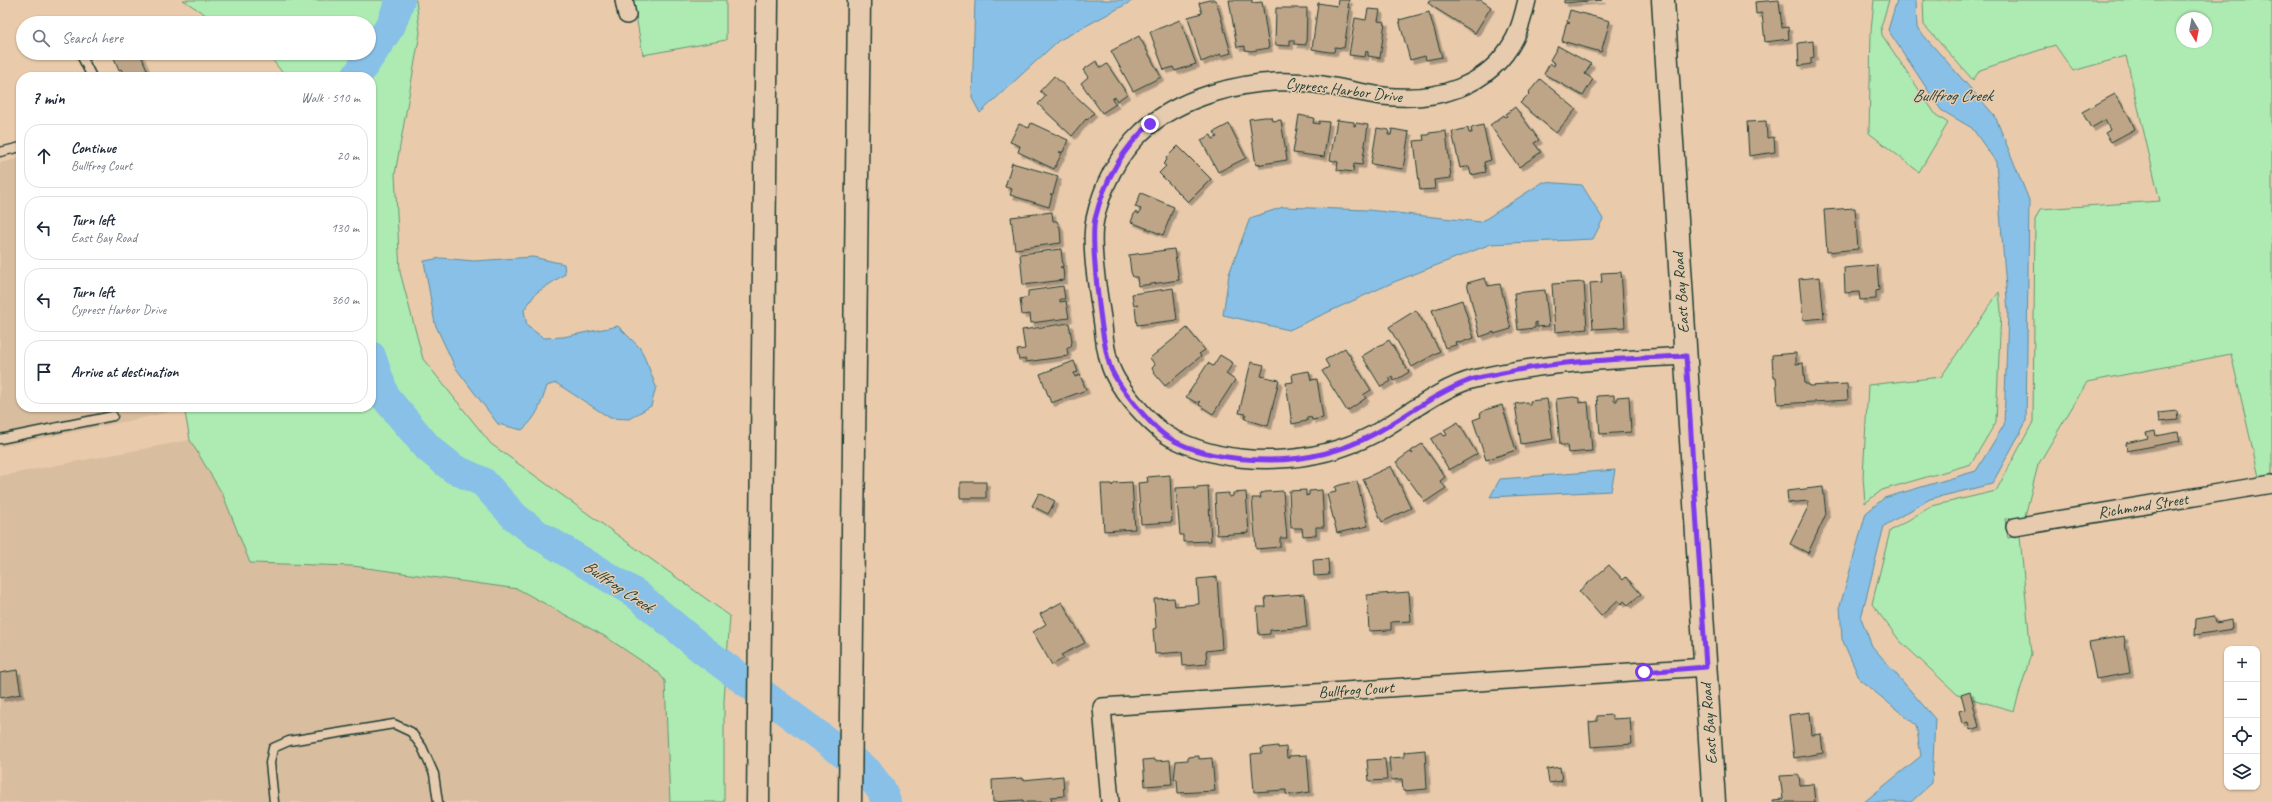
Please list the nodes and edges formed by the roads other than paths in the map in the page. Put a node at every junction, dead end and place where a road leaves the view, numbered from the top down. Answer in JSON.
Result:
{"nodes":[{"id":1,"x":767,"y":0,"type":"edge"},
{"id":2,"x":859,"y":0,"type":"edge"},
{"id":3,"x":1527,"y":0,"type":"edge"},
{"id":4,"x":1663,"y":0,"type":"edge"},
{"id":5,"x":84,"y":60,"type":"edge"},
{"id":6,"x":90,"y":72,"type":"edge"},
{"id":7,"x":16,"y":148,"type":"edge"},
{"id":8,"x":0,"y":152,"type":"edge"},
{"id":9,"x":1686,"y":356,"type":"junction"},
{"id":10,"x":114,"y":416,"type":"dead end"},
{"id":11,"x":0,"y":439,"type":"edge"},
{"id":12,"x":2272,"y":484,"type":"edge"},
{"id":13,"x":2015,"y":527,"type":"dead end"},
{"id":14,"x":1706,"y":667,"type":"junction"},
{"id":15,"x":274,"y":802,"type":"edge"},
{"id":16,"x":438,"y":802,"type":"edge"},
{"id":17,"x":758,"y":802,"type":"edge"},
{"id":18,"x":850,"y":802,"type":"edge"},
{"id":19,"x":1110,"y":802,"type":"edge"},
{"id":20,"x":1714,"y":802,"type":"edge"}],
"edges":[{"from":1,"to":17,"type":"main road"},
{"from":2,"to":18,"type":"main road"},
{"from":3,"to":9,"type":"street","name":"Cypress Harbor Drive"},
{"from":4,"to":9,"type":"main road","name":"East Bay Road"},
{"from":5,"to":6,"type":"lane"},
{"from":7,"to":8,"type":"lane"},
{"from":9,"to":14,"type":"main road","name":"East Bay Road"},
{"from":10,"to":11,"type":"lane"},
{"from":12,"to":13,"type":"street","name":"Richmond Street"},
{"from":14,"to":19,"type":"street","name":"Bullfrog Court"},
{"from":14,"to":20,"type":"main road","name":"East Bay Road"},
{"from":15,"to":16,"type":"lane"}]}
